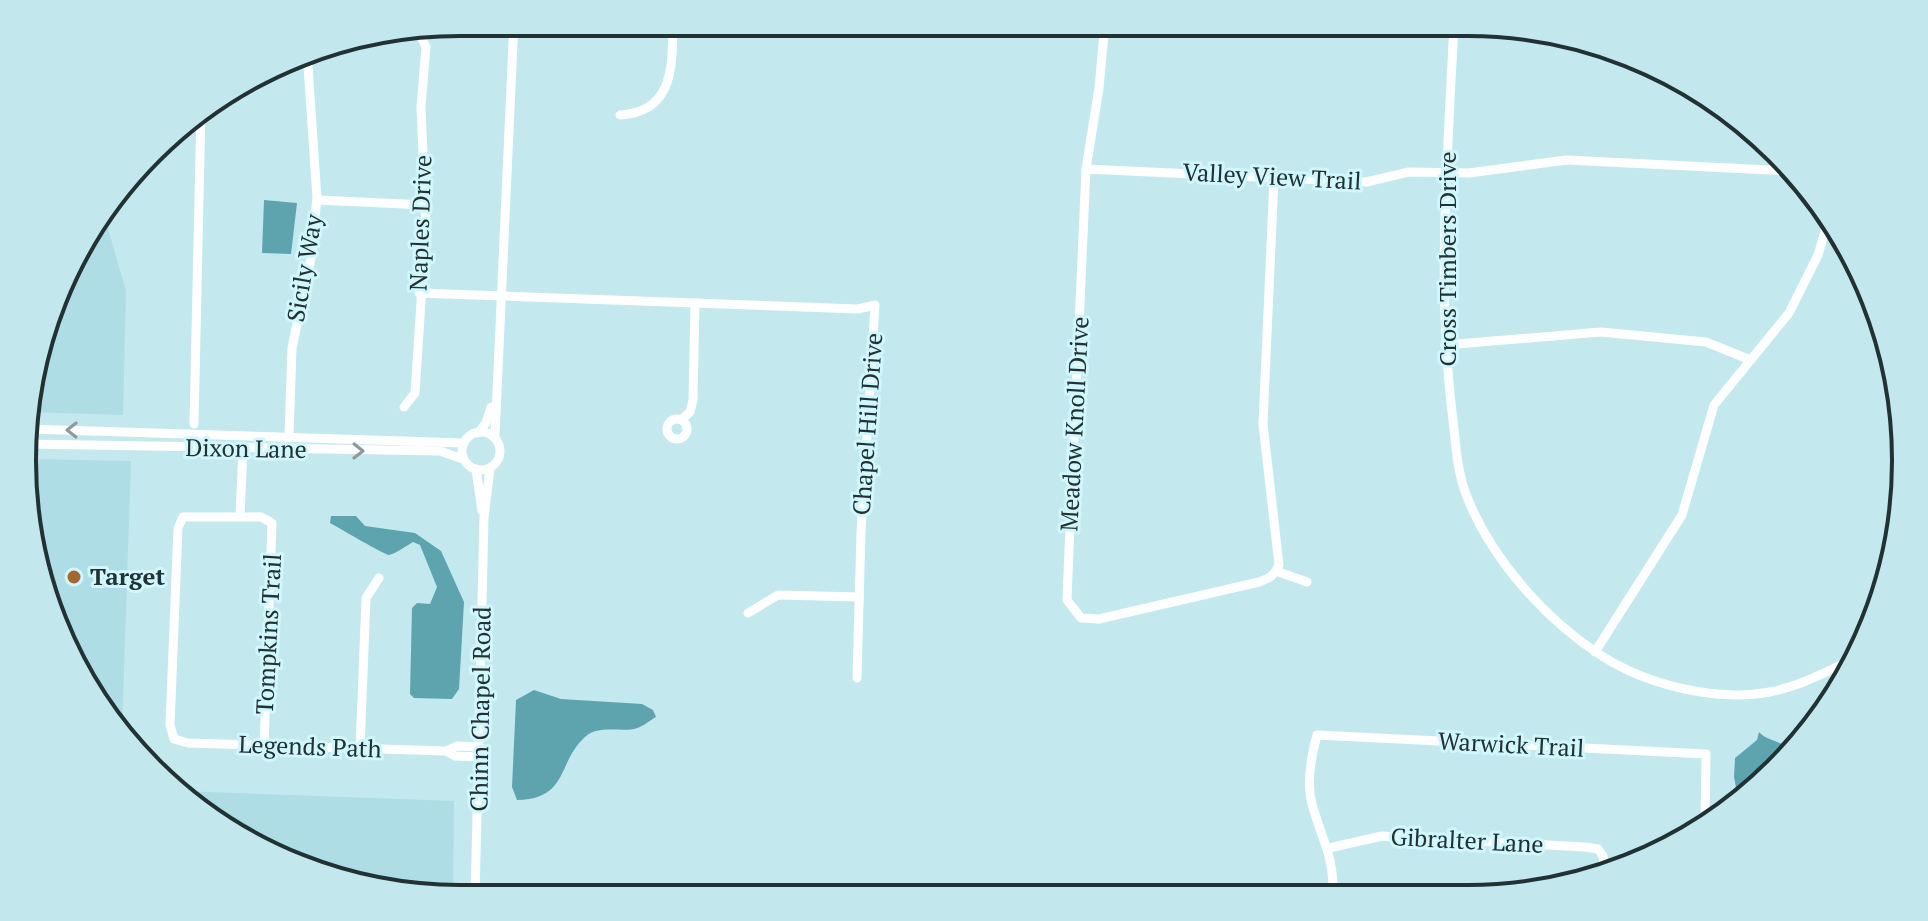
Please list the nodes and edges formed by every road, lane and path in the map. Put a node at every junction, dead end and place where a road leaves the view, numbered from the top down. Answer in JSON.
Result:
{"nodes":[{"id":1,"x":511,"y":36,"type":"edge"},
{"id":2,"x":672,"y":36,"type":"edge"},
{"id":3,"x":1104,"y":36,"type":"edge"},
{"id":4,"x":1453,"y":36,"type":"edge"},
{"id":5,"x":422,"y":38,"type":"edge"},
{"id":6,"x":308,"y":65,"type":"edge"},
{"id":7,"x":620,"y":115,"type":"dead end"},
{"id":8,"x":201,"y":125,"type":"edge"},
{"id":9,"x":1086,"y":169,"type":"junction"},
{"id":10,"x":1777,"y":170,"type":"edge"},
{"id":11,"x":1447,"y":172,"type":"junction"},
{"id":12,"x":1274,"y":178,"type":"junction"},
{"id":13,"x":317,"y":200,"type":"junction"},
{"id":14,"x":426,"y":205,"type":"junction"},
{"id":15,"x":1825,"y":232,"type":"edge"},
{"id":16,"x":419,"y":293,"type":"junction"},
{"id":17,"x":499,"y":294,"type":"junction"},
{"id":18,"x":695,"y":303,"type":"junction"},
{"id":19,"x":1445,"y":345,"type":"junction"},
{"id":20,"x":1748,"y":359,"type":"junction"},
{"id":21,"x":495,"y":392,"type":"junction"},
{"id":22,"x":404,"y":407,"type":"dead end"},
{"id":23,"x":682,"y":419,"type":"dead end"},
{"id":24,"x":194,"y":424,"type":"dead end"},
{"id":25,"x":37,"y":429,"type":"edge"},
{"id":26,"x":114,"y":431,"type":"junction"},
{"id":27,"x":478,"y":433,"type":"junction"},
{"id":28,"x":495,"y":435,"type":"junction"},
{"id":29,"x":289,"y":436,"type":"junction"},
{"id":30,"x":464,"y":443,"type":"junction"},
{"id":31,"x":37,"y":444,"type":"edge"},
{"id":32,"x":112,"y":446,"type":"junction"},
{"id":33,"x":243,"y":449,"type":"junction"},
{"id":34,"x":463,"y":459,"type":"junction"},
{"id":35,"x":490,"y":468,"type":"junction"},
{"id":36,"x":476,"y":469,"type":"junction"},
{"id":37,"x":240,"y":516,"type":"junction"},
{"id":38,"x":484,"y":518,"type":"junction"},
{"id":39,"x":1276,"y":571,"type":"junction"},
{"id":40,"x":379,"y":578,"type":"dead end"},
{"id":41,"x":1307,"y":582,"type":"dead end"},
{"id":42,"x":859,"y":597,"type":"junction"},
{"id":43,"x":748,"y":613,"type":"dead end"},
{"id":44,"x":1595,"y":652,"type":"junction"},
{"id":45,"x":1838,"y":667,"type":"edge"},
{"id":46,"x":857,"y":678,"type":"dead end"},
{"id":47,"x":264,"y":746,"type":"junction"},
{"id":48,"x":360,"y":749,"type":"junction"},
{"id":49,"x":480,"y":752,"type":"junction"},
{"id":50,"x":1705,"y":811,"type":"edge"},
{"id":51,"x":1329,"y":848,"type":"junction"},
{"id":52,"x":1604,"y":862,"type":"edge"},
{"id":53,"x":475,"y":885,"type":"edge"},
{"id":54,"x":1332,"y":885,"type":"edge"}],
"edges":[{"from":1,"to":17,"type":"street"},
{"from":2,"to":7,"type":"street"},
{"from":3,"to":9,"type":"street","name":"Meadow Knoll Drive"},
{"from":4,"to":11,"type":"street","name":"Cross Timbers Drive"},
{"from":5,"to":14,"type":"street","name":"Naples Drive"},
{"from":6,"to":13,"type":"street","name":"Sicily Way"},
{"from":8,"to":24,"type":"street"},
{"from":9,"to":12,"type":"street","name":"Valley View Trail"},
{"from":9,"to":39,"type":"street","name":"Meadow Knoll Drive"},
{"from":10,"to":11,"type":"street","name":"Valley View Trail"},
{"from":11,"to":12,"type":"street","name":"Valley View Trail"},
{"from":11,"to":19,"type":"street","name":"Cross Timbers Drive"},
{"from":12,"to":39,"type":"street"},
{"from":13,"to":14,"type":"street"},
{"from":13,"to":29,"type":"street","name":"Sicily Way"},
{"from":14,"to":16,"type":"street","name":"Naples Drive"},
{"from":15,"to":20,"type":"street"},
{"from":16,"to":17,"type":"street","name":"Chapel Hill Drive"},
{"from":16,"to":22,"type":"street","name":"Naples Drive"},
{"from":17,"to":18,"type":"street","name":"Chapel Hill Drive"},
{"from":17,"to":21,"type":"street"},
{"from":18,"to":23,"type":"street"},
{"from":18,"to":42,"type":"street","name":"Chapel Hill Drive"},
{"from":19,"to":20,"type":"street"},
{"from":19,"to":44,"type":"street","name":"Cross Timbers Drive"},
{"from":20,"to":44,"type":"street"},
{"from":21,"to":27,"type":"street"},
{"from":21,"to":28,"type":"street"},
{"from":26,"to":25,"type":"street","name":"Dixon Lane","one_way":true},
{"from":26,"to":29,"type":"street","name":"Dixon Lane"},
{"from":26,"to":32,"type":"street"},
{"from":27,"to":28,"type":"street"},
{"from":27,"to":30,"type":"street"},
{"from":28,"to":35,"type":"street"},
{"from":29,"to":30,"type":"street","name":"Dixon Lane"},
{"from":30,"to":34,"type":"street"},
{"from":31,"to":32,"type":"street","name":"Dixon Lane"},
{"from":32,"to":33,"type":"street","name":"Dixon Lane"},
{"from":33,"to":34,"type":"street","name":"Dixon Lane","one_way":true},
{"from":33,"to":37,"type":"street"},
{"from":34,"to":36,"type":"street"},
{"from":35,"to":36,"type":"street"},
{"from":35,"to":38,"type":"street","name":"Chinn Chapel Road"},
{"from":36,"to":38,"type":"street","name":"Chinn Chapel Road"},
{"from":37,"to":47,"type":"street","name":"Tompkins Trail"},
{"from":37,"to":47,"type":"street","name":"Legends Path"},
{"from":38,"to":49,"type":"street","name":"Chinn Chapel Road"},
{"from":39,"to":41,"type":"street"},
{"from":40,"to":48,"type":"street"},
{"from":42,"to":43,"type":"street"},
{"from":42,"to":46,"type":"street","name":"Chapel Hill Drive"},
{"from":44,"to":45,"type":"street","name":"Cross Timbers Drive"},
{"from":47,"to":48,"type":"street","name":"Legends Path"},
{"from":48,"to":49,"type":"street","name":"Legends Path"},
{"from":49,"to":53,"type":"street","name":"Chinn Chapel Road"},
{"from":50,"to":51,"type":"street","name":"Warwick Trail"},
{"from":51,"to":52,"type":"street","name":"Gibralter Lane"},
{"from":51,"to":54,"type":"street"}]}
